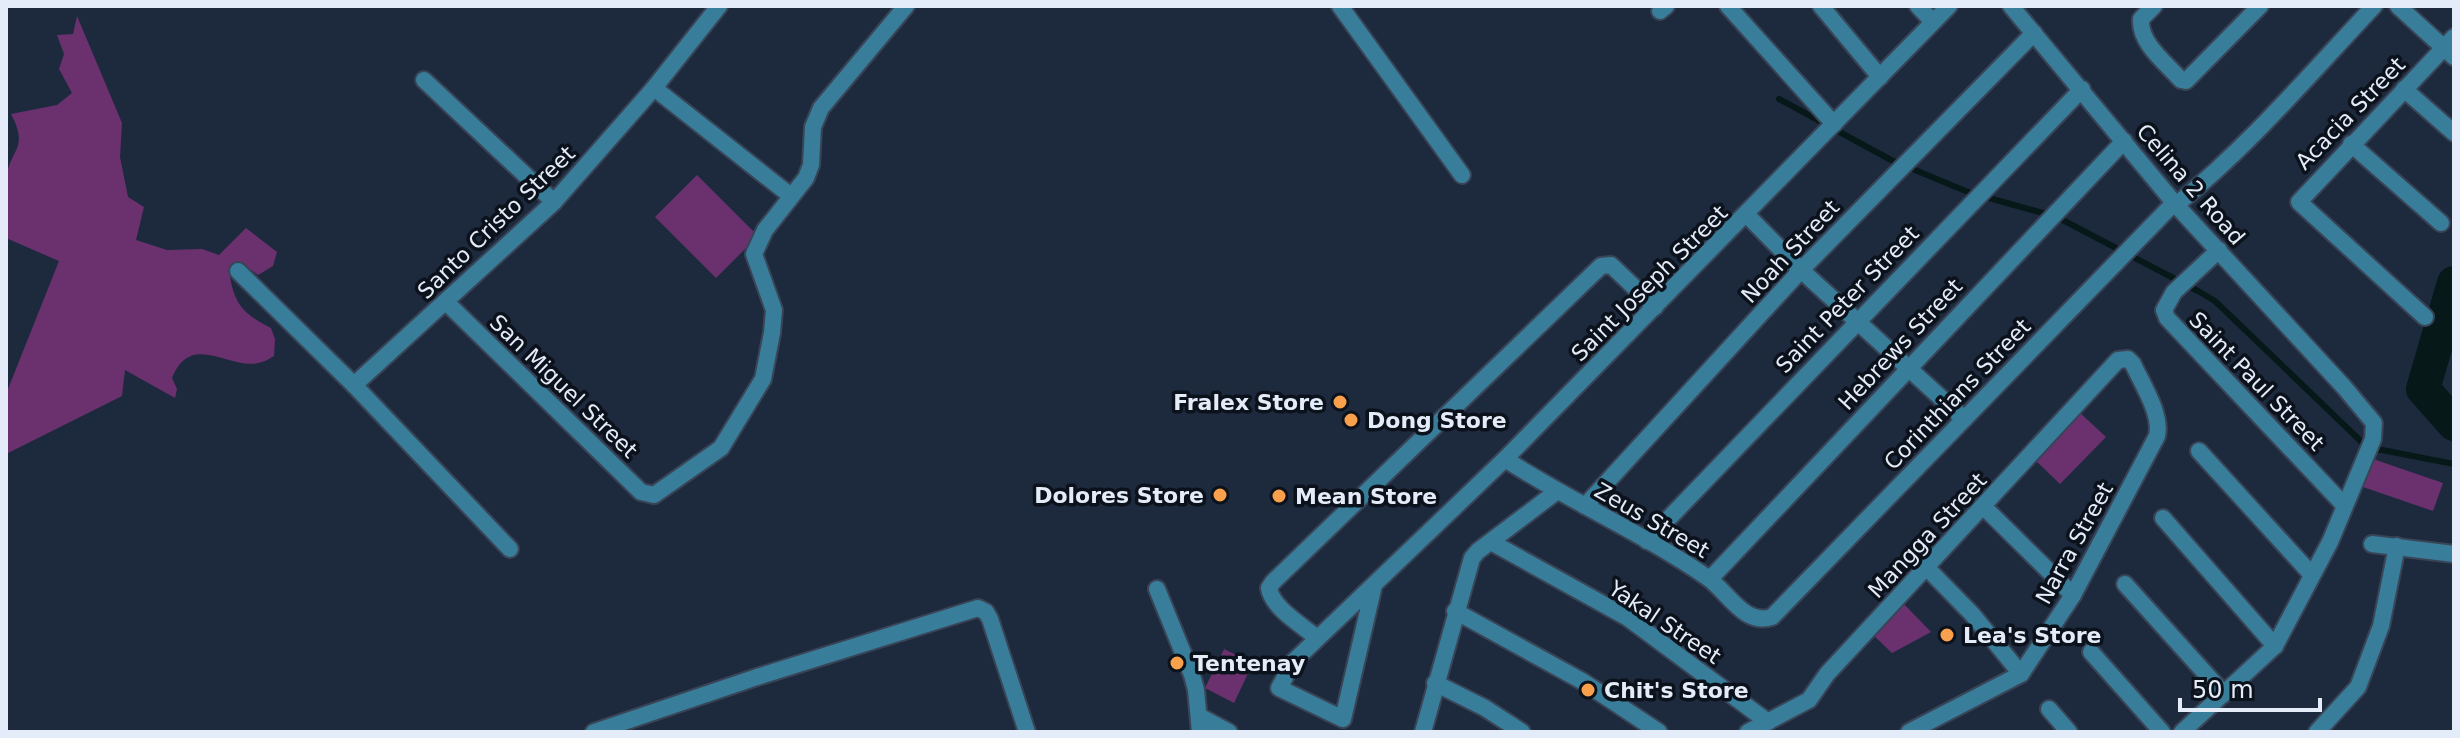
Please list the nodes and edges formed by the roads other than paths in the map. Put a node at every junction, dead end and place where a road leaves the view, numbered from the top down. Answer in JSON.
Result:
{"nodes":[{"id":1,"x":719,"y":6,"type":"edge"},
{"id":2,"x":1340,"y":6,"type":"edge"},
{"id":3,"x":1728,"y":6,"type":"edge"},
{"id":4,"x":1821,"y":6,"type":"edge"},
{"id":5,"x":1918,"y":6,"type":"edge"},
{"id":6,"x":1949,"y":6,"type":"edge"},
{"id":7,"x":2011,"y":6,"type":"edge"},
{"id":8,"x":2154,"y":6,"type":"edge"},
{"id":9,"x":2260,"y":6,"type":"edge"},
{"id":10,"x":2374,"y":6,"type":"edge"},
{"id":11,"x":2398,"y":6,"type":"edge"},
{"id":12,"x":902,"y":7,"type":"edge"},
{"id":13,"x":1933,"y":22,"type":"junction"},
{"id":14,"x":2034,"y":33,"type":"junction"},
{"id":15,"x":2450,"y":47,"type":"edge"},
{"id":16,"x":1880,"y":77,"type":"junction"},
{"id":17,"x":424,"y":80,"type":"dead end"},
{"id":18,"x":654,"y":88,"type":"junction"},
{"id":19,"x":2082,"y":89,"type":"junction"},
{"id":20,"x":2404,"y":89,"type":"junction"},
{"id":21,"x":1829,"y":130,"type":"junction"},
{"id":22,"x":2454,"y":133,"type":"edge"},
{"id":23,"x":2124,"y":141,"type":"junction"},
{"id":24,"x":2351,"y":144,"type":"junction"},
{"id":25,"x":1462,"y":175,"type":"dead end"},
{"id":26,"x":791,"y":196,"type":"junction"},
{"id":27,"x":554,"y":202,"type":"junction"},
{"id":28,"x":2175,"y":204,"type":"junction"},
{"id":29,"x":1747,"y":215,"type":"junction"},
{"id":30,"x":2441,"y":223,"type":"dead end"},
{"id":31,"x":2219,"y":250,"type":"junction"},
{"id":32,"x":1801,"y":270,"type":"junction"},
{"id":33,"x":238,"y":271,"type":"dead end"},
{"id":34,"x":446,"y":302,"type":"junction"},
{"id":35,"x":1655,"y":307,"type":"junction"},
{"id":36,"x":2425,"y":317,"type":"dead end"},
{"id":37,"x":1856,"y":321,"type":"junction"},
{"id":38,"x":2128,"y":359,"type":"joint"},
{"id":39,"x":1907,"y":368,"type":"junction"},
{"id":40,"x":354,"y":385,"type":"junction"},
{"id":41,"x":1963,"y":418,"type":"junction"},
{"id":42,"x":2199,"y":451,"type":"dead end"},
{"id":43,"x":1505,"y":459,"type":"junction"},
{"id":44,"x":1556,"y":492,"type":"junction"},
{"id":45,"x":2344,"y":505,"type":"junction"},
{"id":46,"x":1585,"y":506,"type":"junction"},
{"id":47,"x":1984,"y":507,"type":"junction"},
{"id":48,"x":2163,"y":518,"type":"dead end"},
{"id":49,"x":1647,"y":541,"type":"junction"},
{"id":50,"x":1491,"y":542,"type":"junction"},
{"id":51,"x":2372,"y":544,"type":"dead end"},
{"id":52,"x":2397,"y":546,"type":"junction"},
{"id":53,"x":510,"y":549,"type":"dead end"},
{"id":54,"x":2454,"y":554,"type":"edge"},
{"id":55,"x":1927,"y":568,"type":"junction"},
{"id":56,"x":2312,"y":575,"type":"junction"},
{"id":57,"x":1710,"y":579,"type":"junction"},
{"id":58,"x":2125,"y":584,"type":"dead end"},
{"id":59,"x":1374,"y":585,"type":"junction"},
{"id":60,"x":1157,"y":589,"type":"dead end"},
{"id":61,"x":2073,"y":595,"type":"junction"},
{"id":62,"x":1455,"y":611,"type":"junction"},
{"id":63,"x":1772,"y":617,"type":"joint"},
{"id":64,"x":1317,"y":638,"type":"junction"},
{"id":65,"x":2275,"y":646,"type":"junction"},
{"id":66,"x":2091,"y":652,"type":"dead end"},
{"id":67,"x":2021,"y":674,"type":"junction"},
{"id":68,"x":1435,"y":683,"type":"junction"},
{"id":69,"x":2224,"y":694,"type":"junction"},
{"id":70,"x":2049,"y":709,"type":"dead end"},
{"id":71,"x":1768,"y":722,"type":"junction"},
{"id":72,"x":1200,"y":724,"type":"edge"},
{"id":73,"x":1506,"y":727,"type":"edge"},
{"id":74,"x":616,"y":728,"type":"edge"},
{"id":75,"x":594,"y":732,"type":"edge"},
{"id":76,"x":1027,"y":732,"type":"edge"},
{"id":77,"x":1229,"y":732,"type":"edge"},
{"id":78,"x":1423,"y":732,"type":"edge"},
{"id":79,"x":1522,"y":732,"type":"edge"},
{"id":80,"x":1659,"y":732,"type":"edge"},
{"id":81,"x":1748,"y":732,"type":"edge"},
{"id":82,"x":1909,"y":732,"type":"edge"},
{"id":83,"x":2069,"y":732,"type":"edge"},
{"id":84,"x":2162,"y":732,"type":"edge"},
{"id":85,"x":2182,"y":732,"type":"edge"},
{"id":86,"x":2317,"y":732,"type":"edge"}],
"edges":[{"from":1,"to":18,"type":"street","name":"Santo Cristo Street"},
{"from":2,"to":25,"type":"street"},
{"from":3,"to":21,"type":"street"},
{"from":4,"to":16,"type":"street"},
{"from":5,"to":13,"type":"street"},
{"from":6,"to":13,"type":"street","name":"Saint Joseph Street"},
{"from":7,"to":14,"type":"street","name":"Celina 2 Road"},
{"from":8,"to":9,"type":"street"},
{"from":10,"to":28,"type":"street","name":"Corinthians Street"},
{"from":11,"to":15,"type":"street"},
{"from":12,"to":26,"type":"street"},
{"from":13,"to":16,"type":"street","name":"Saint Joseph Street"},
{"from":14,"to":19,"type":"street","name":"Celina 2 Road"},
{"from":14,"to":32,"type":"street","name":"Noah Street"},
{"from":15,"to":20,"type":"street","name":"Acacia Street"},
{"from":16,"to":21,"type":"street","name":"Saint Joseph Street"},
{"from":17,"to":27,"type":"street"},
{"from":18,"to":26,"type":"street"},
{"from":18,"to":27,"type":"street","name":"Santo Cristo Street"},
{"from":19,"to":23,"type":"street","name":"Celina 2 Road"},
{"from":19,"to":37,"type":"street","name":"Saint Peter Street"},
{"from":20,"to":22,"type":"street"},
{"from":20,"to":24,"type":"street","name":"Acacia Street"},
{"from":21,"to":29,"type":"street","name":"Saint Joseph Street"},
{"from":23,"to":28,"type":"street","name":"Celina 2 Road"},
{"from":23,"to":39,"type":"street","name":"Hebrews Street"},
{"from":24,"to":30,"type":"street"},
{"from":24,"to":36,"type":"street","name":"Acacia Street"},
{"from":26,"to":34,"type":"street","name":"San Miguel Street"},
{"from":27,"to":34,"type":"street","name":"Santo Cristo Street"},
{"from":28,"to":31,"type":"street","name":"Celina 2 Road"},
{"from":28,"to":41,"type":"street","name":"Corinthians Street"},
{"from":29,"to":32,"type":"street"},
{"from":29,"to":35,"type":"street","name":"Saint Joseph Street"},
{"from":31,"to":45,"type":"street","name":"Celina 2 Road"},
{"from":31,"to":45,"type":"street","name":"Saint Paul Street"},
{"from":32,"to":37,"type":"street"},
{"from":32,"to":46,"type":"street","name":"Noah Street"},
{"from":33,"to":40,"type":"street"},
{"from":34,"to":40,"type":"street","name":"Santo Cristo Street"},
{"from":35,"to":43,"type":"street","name":"Saint Joseph Street"},
{"from":35,"to":64,"type":"street"},
{"from":37,"to":39,"type":"street"},
{"from":37,"to":49,"type":"street","name":"Saint Peter Street"},
{"from":38,"to":47,"type":"street","name":"Mangga Street"},
{"from":38,"to":61,"type":"street","name":"Narra Street"},
{"from":39,"to":41,"type":"street"},
{"from":39,"to":57,"type":"street","name":"Hebrews Street"},
{"from":40,"to":53,"type":"street"},
{"from":41,"to":63,"type":"street","name":"Corinthians Street"},
{"from":42,"to":56,"type":"street"},
{"from":43,"to":44,"type":"street","name":"Zeus Street"},
{"from":43,"to":59,"type":"street","name":"Saint Joseph Street"},
{"from":44,"to":46,"type":"street","name":"Zeus Street"},
{"from":44,"to":50,"type":"street"},
{"from":45,"to":56,"type":"street"},
{"from":46,"to":49,"type":"street","name":"Zeus Street"},
{"from":47,"to":55,"type":"street","name":"Mangga Street"},
{"from":47,"to":61,"type":"street"},
{"from":48,"to":65,"type":"street"},
{"from":49,"to":57,"type":"street","name":"Zeus Street"},
{"from":50,"to":62,"type":"street"},
{"from":50,"to":71,"type":"street","name":"Yakal Street"},
{"from":51,"to":52,"type":"street"},
{"from":52,"to":54,"type":"street"},
{"from":52,"to":86,"type":"street"},
{"from":55,"to":67,"type":"street"},
{"from":55,"to":71,"type":"street","name":"Mangga Street"},
{"from":56,"to":65,"type":"street"},
{"from":57,"to":63,"type":"street","name":"Zeus Street"},
{"from":58,"to":69,"type":"street"},
{"from":59,"to":64,"type":"street","name":"Saint Joseph Street"},
{"from":59,"to":64,"type":"street","name":"Saint Joseph Street"},
{"from":60,"to":72,"type":"street"},
{"from":61,"to":67,"type":"street","name":"Narra Street"},
{"from":62,"to":68,"type":"street"},
{"from":62,"to":80,"type":"street"},
{"from":65,"to":69,"type":"street"},
{"from":66,"to":84,"type":"street"},
{"from":67,"to":82,"type":"street","name":"Narra Street"},
{"from":68,"to":73,"type":"street"},
{"from":68,"to":78,"type":"street"},
{"from":69,"to":85,"type":"street"},
{"from":70,"to":83,"type":"street"},
{"from":71,"to":81,"type":"street","name":"Mangga Street"},
{"from":72,"to":77,"type":"street"},
{"from":73,"to":79,"type":"street"},
{"from":74,"to":75,"type":"street"},
{"from":74,"to":76,"type":"street"}]}
